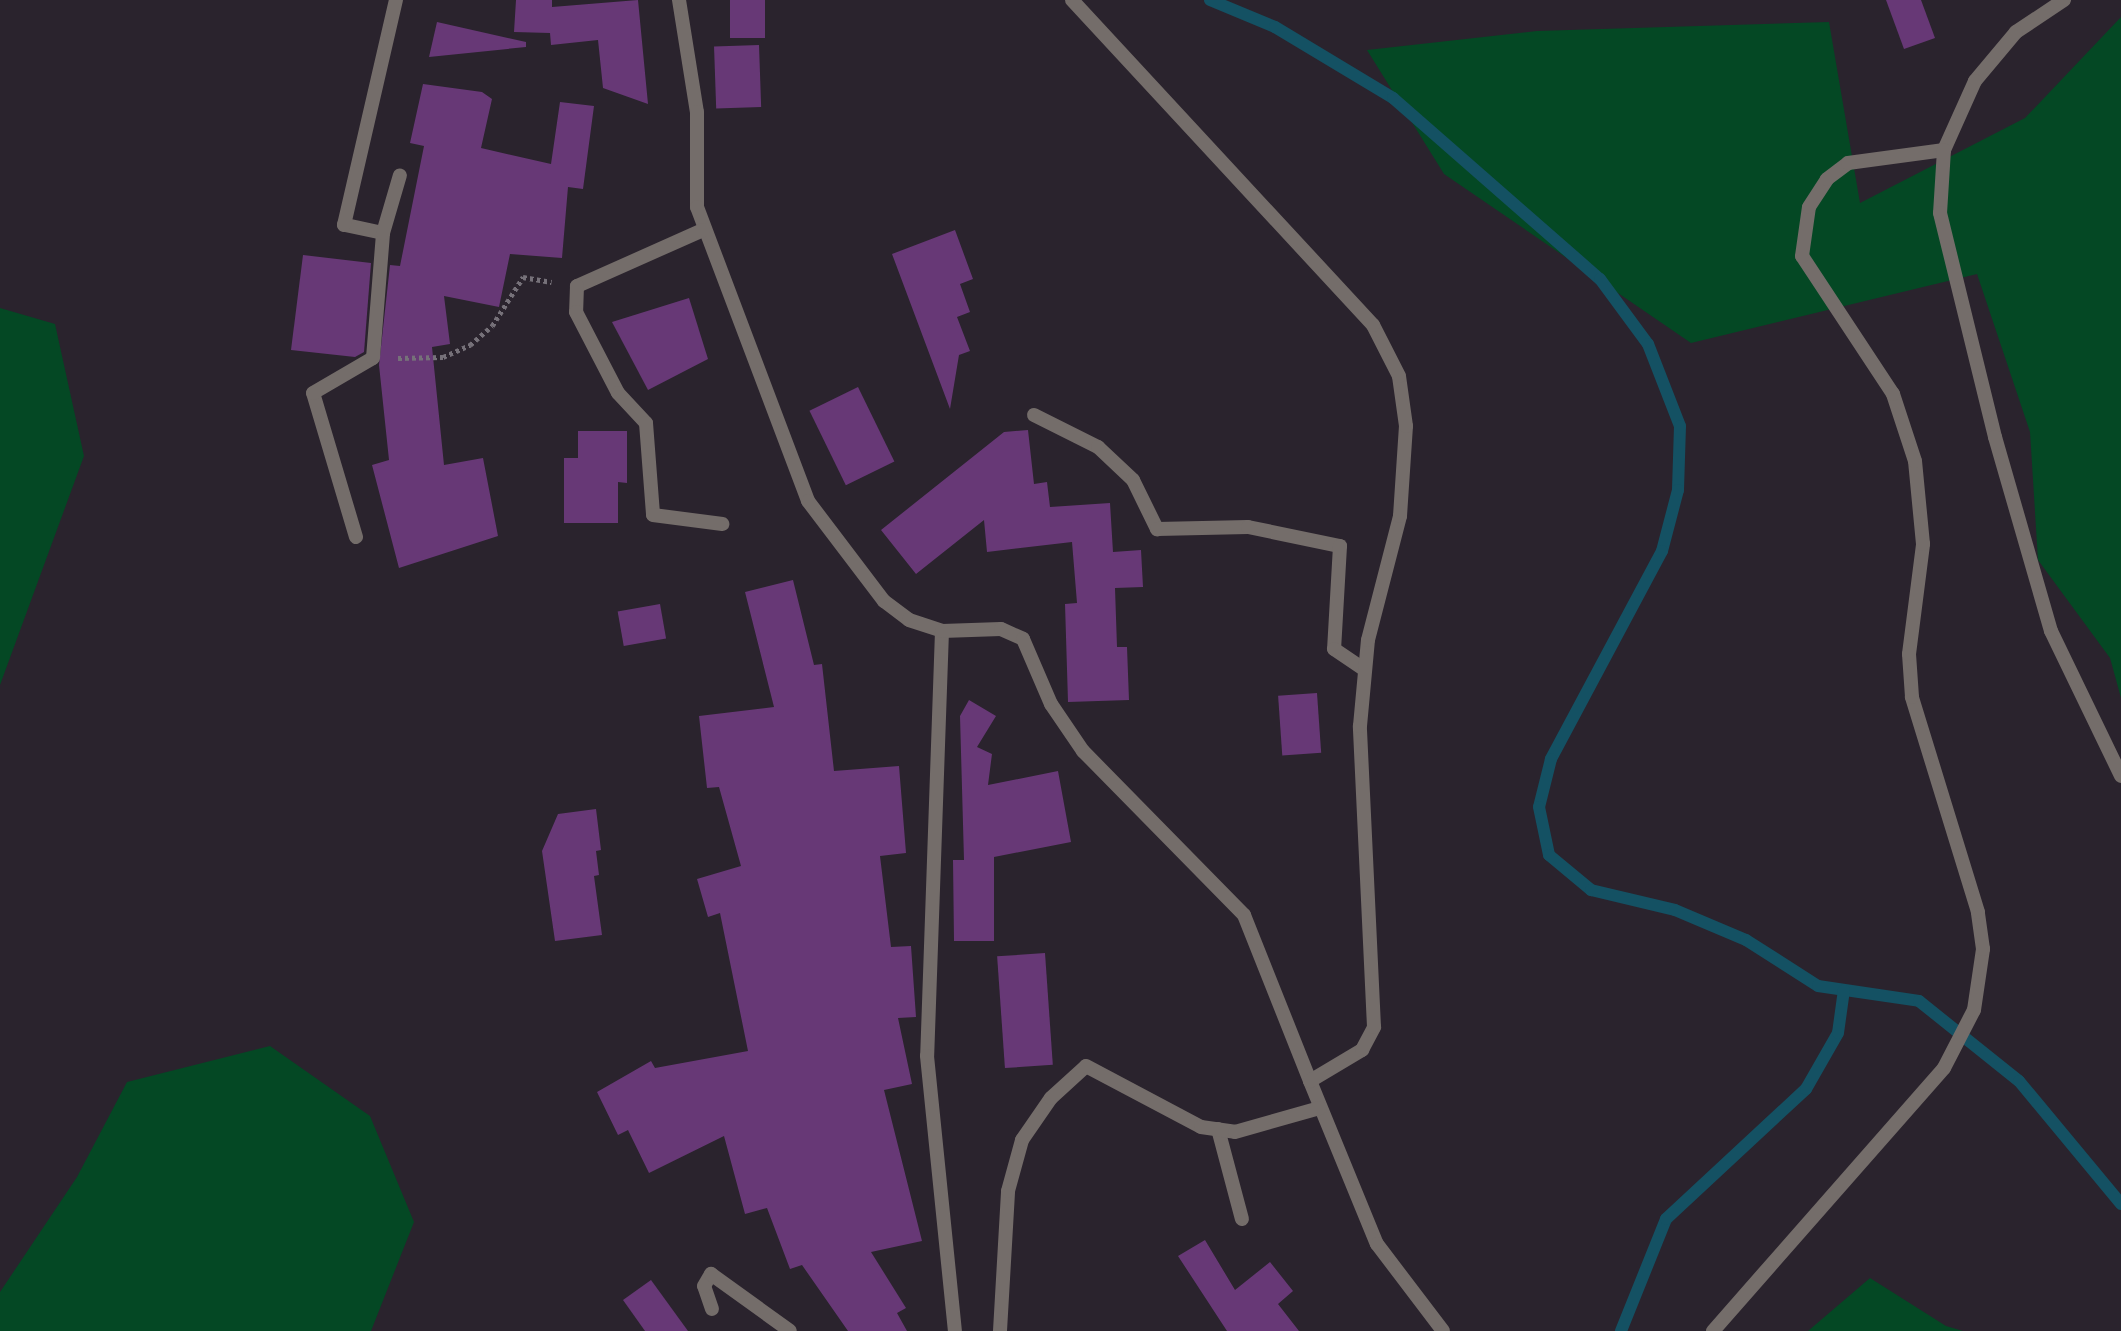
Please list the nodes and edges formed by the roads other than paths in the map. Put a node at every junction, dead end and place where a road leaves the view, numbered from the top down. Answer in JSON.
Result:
{"nodes":[{"id":1,"x":396,"y":0,"type":"edge"},
{"id":2,"x":679,"y":0,"type":"edge"},
{"id":3,"x":1072,"y":0,"type":"edge"},
{"id":4,"x":2064,"y":0,"type":"edge"},
{"id":5,"x":1944,"y":150,"type":"junction"},
{"id":6,"x":400,"y":175,"type":"dead end"},
{"id":7,"x":703,"y":230,"type":"junction"},
{"id":8,"x":383,"y":233,"type":"junction"},
{"id":9,"x":1034,"y":415,"type":"dead end"},
{"id":10,"x":722,"y":524,"type":"dead end"},
{"id":11,"x":356,"y":537,"type":"dead end"},
{"id":12,"x":942,"y":631,"type":"junction"},
{"id":13,"x":1365,"y":670,"type":"junction"},
{"id":14,"x":2121,"y":776,"type":"edge"},
{"id":15,"x":1310,"y":1081,"type":"junction"},
{"id":16,"x":1320,"y":1108,"type":"junction"},
{"id":17,"x":1218,"y":1129,"type":"junction"},
{"id":18,"x":1242,"y":1219,"type":"dead end"},
{"id":19,"x":712,"y":1309,"type":"dead end"},
{"id":20,"x":790,"y":1331,"type":"edge"},
{"id":21,"x":956,"y":1331,"type":"edge"},
{"id":22,"x":1000,"y":1331,"type":"edge"},
{"id":23,"x":1443,"y":1331,"type":"edge"},
{"id":24,"x":1713,"y":1331,"type":"edge"}],
"edges":[{"from":1,"to":8,"type":"street"},
{"from":2,"to":7,"type":"street"},
{"from":3,"to":13,"type":"street"},
{"from":4,"to":5,"type":"street"},
{"from":5,"to":14,"type":"street"},
{"from":5,"to":24,"type":"street"},
{"from":6,"to":8,"type":"street"},
{"from":7,"to":10,"type":"street"},
{"from":7,"to":12,"type":"street"},
{"from":8,"to":11,"type":"street"},
{"from":9,"to":13,"type":"street"},
{"from":12,"to":15,"type":"street"},
{"from":12,"to":21,"type":"street"},
{"from":13,"to":15,"type":"street"},
{"from":15,"to":16,"type":"street"},
{"from":16,"to":17,"type":"street"},
{"from":16,"to":23,"type":"street"},
{"from":17,"to":18,"type":"street"},
{"from":17,"to":22,"type":"street"},
{"from":19,"to":20,"type":"street"}]}
